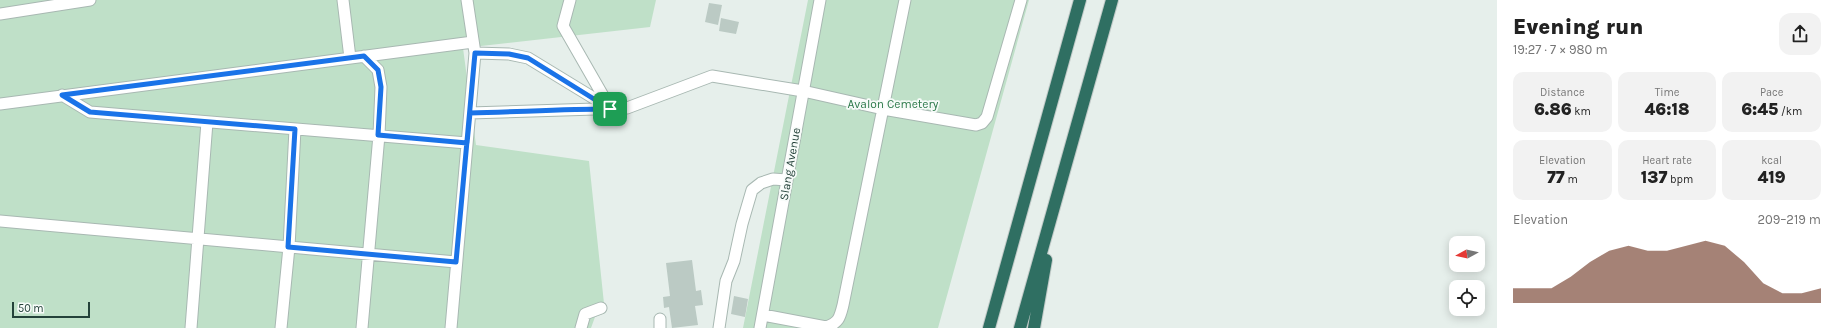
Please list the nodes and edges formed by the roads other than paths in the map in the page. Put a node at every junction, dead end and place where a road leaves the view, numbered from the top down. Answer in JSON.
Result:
{"nodes":[{"id":1,"x":90,"y":0,"type":"edge"},
{"id":2,"x":343,"y":0,"type":"edge"},
{"id":3,"x":467,"y":0,"type":"edge"},
{"id":4,"x":570,"y":0,"type":"edge"},
{"id":5,"x":820,"y":0,"type":"edge"},
{"id":6,"x":906,"y":0,"type":"edge"},
{"id":7,"x":1021,"y":0,"type":"edge"},
{"id":8,"x":1080,"y":0,"type":"edge"},
{"id":9,"x":1112,"y":0,"type":"edge"},
{"id":10,"x":0,"y":14,"type":"edge"},
{"id":11,"x":474,"y":47,"type":"junction"},
{"id":12,"x":364,"y":56,"type":"junction"},
{"id":13,"x":350,"y":58,"type":"junction"},
{"id":14,"x":803,"y":91,"type":"junction"},
{"id":15,"x":62,"y":95,"type":"junction"},
{"id":16,"x":0,"y":104,"type":"edge"},
{"id":17,"x":610,"y":109,"type":"junction"},
{"id":18,"x":883,"y":109,"type":"junction"},
{"id":19,"x":470,"y":113,"type":"junction"},
{"id":20,"x":207,"y":122,"type":"junction"},
{"id":21,"x":295,"y":129,"type":"junction"},
{"id":22,"x":378,"y":135,"type":"junction"},
{"id":23,"x":467,"y":143,"type":"junction"},
{"id":24,"x":787,"y":180,"type":"junction"},
{"id":25,"x":1058,"y":190,"type":"junction"},
{"id":26,"x":0,"y":221,"type":"edge"},
{"id":27,"x":198,"y":239,"type":"junction"},
{"id":28,"x":288,"y":247,"type":"junction"},
{"id":29,"x":368,"y":254,"type":"junction"},
{"id":30,"x":456,"y":262,"type":"junction"},
{"id":31,"x":601,"y":308,"type":"dead end"},
{"id":32,"x":763,"y":315,"type":"junction"},
{"id":33,"x":190,"y":328,"type":"edge"},
{"id":34,"x":281,"y":328,"type":"edge"},
{"id":35,"x":362,"y":328,"type":"edge"},
{"id":36,"x":450,"y":328,"type":"edge"},
{"id":37,"x":581,"y":328,"type":"edge"},
{"id":38,"x":719,"y":328,"type":"edge"},
{"id":39,"x":760,"y":328,"type":"edge"},
{"id":40,"x":988,"y":328,"type":"edge"},
{"id":41,"x":1020,"y":328,"type":"edge"},
{"id":42,"x":1034,"y":328,"type":"edge"}],
"edges":[{"from":1,"to":10,"type":"lane"},
{"from":2,"to":13,"type":"lane"},
{"from":3,"to":11,"type":"lane"},
{"from":4,"to":17,"type":"lane"},
{"from":5,"to":14,"type":"lane","name":"Slang Avenue"},
{"from":6,"to":18,"type":"lane"},
{"from":7,"to":18,"type":"lane"},
{"from":8,"to":40,"type":"highway"},
{"from":9,"to":25,"type":"highway"},
{"from":11,"to":12,"type":"lane"},
{"from":11,"to":17,"type":"lane"},
{"from":11,"to":19,"type":"lane"},
{"from":12,"to":13,"type":"lane"},
{"from":12,"to":22,"type":"lane"},
{"from":13,"to":15,"type":"lane"},
{"from":14,"to":17,"type":"lane"},
{"from":14,"to":18,"type":"lane"},
{"from":14,"to":24,"type":"lane","name":"Slang Avenue"},
{"from":15,"to":16,"type":"lane"},
{"from":15,"to":20,"type":"lane"},
{"from":17,"to":19,"type":"lane"},
{"from":18,"to":32,"type":"lane"},
{"from":19,"to":23,"type":"lane"},
{"from":20,"to":21,"type":"lane"},
{"from":20,"to":27,"type":"lane"},
{"from":21,"to":22,"type":"lane"},
{"from":21,"to":28,"type":"lane"},
{"from":22,"to":23,"type":"lane"},
{"from":22,"to":29,"type":"lane"},
{"from":23,"to":30,"type":"lane"},
{"from":24,"to":32,"type":"lane","name":"Slang Avenue"},
{"from":24,"to":38,"type":"lane"},
{"from":25,"to":41,"type":"highway"},
{"from":25,"to":42,"type":"highway"},
{"from":26,"to":27,"type":"lane"},
{"from":27,"to":28,"type":"lane"},
{"from":27,"to":33,"type":"lane"},
{"from":28,"to":29,"type":"lane"},
{"from":28,"to":34,"type":"lane"},
{"from":29,"to":30,"type":"lane"},
{"from":29,"to":35,"type":"lane"},
{"from":30,"to":36,"type":"lane"},
{"from":31,"to":37,"type":"lane"},
{"from":32,"to":39,"type":"lane","name":"Slang Avenue"}]}
